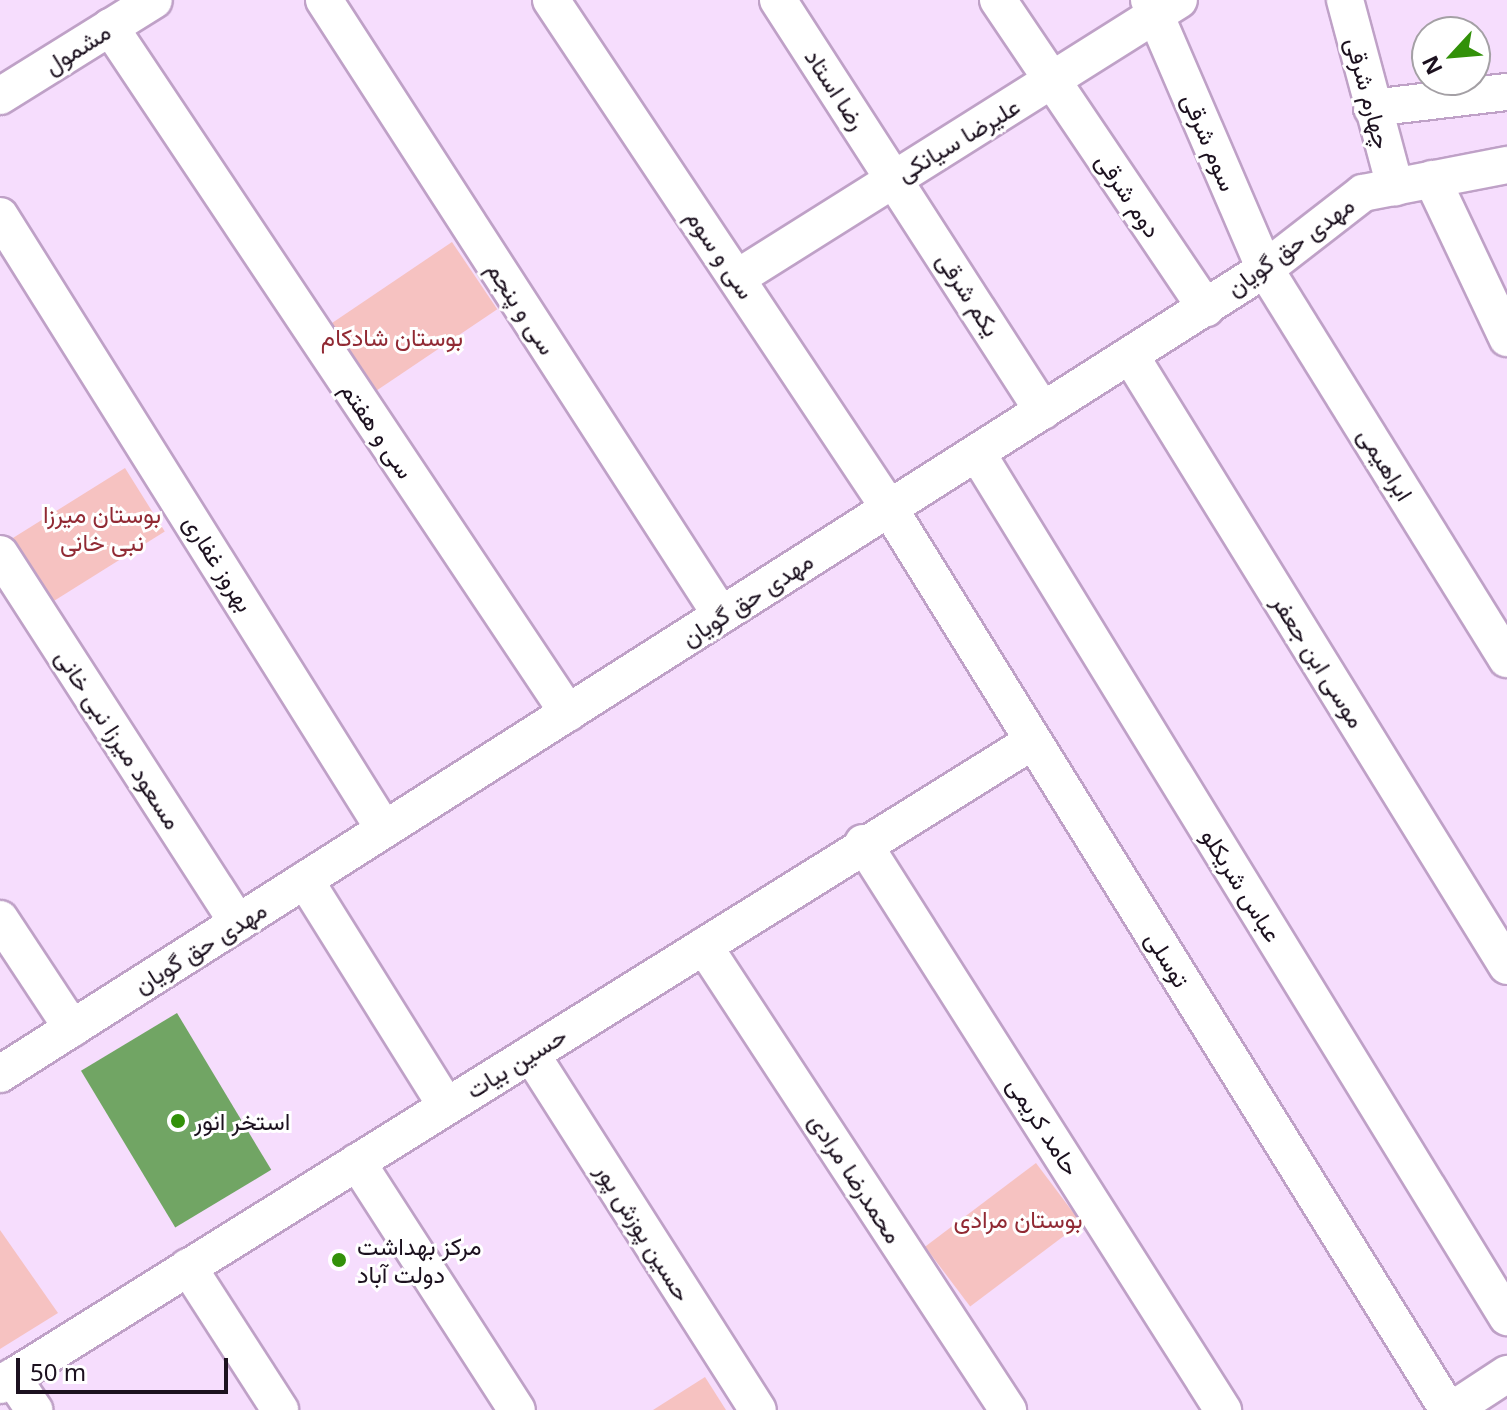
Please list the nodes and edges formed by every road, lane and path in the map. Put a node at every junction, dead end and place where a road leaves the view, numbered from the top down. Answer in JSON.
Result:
{"nodes":[{"id":1,"x":154,"y":0,"type":"edge"},
{"id":2,"x":324,"y":0,"type":"edge"},
{"id":3,"x":551,"y":0,"type":"edge"},
{"id":4,"x":778,"y":0,"type":"edge"},
{"id":5,"x":998,"y":0,"type":"edge"},
{"id":6,"x":1345,"y":0,"type":"edge"},
{"id":7,"x":1161,"y":5,"type":"edge"},
{"id":8,"x":110,"y":27,"type":"junction"},
{"id":9,"x":1052,"y":82,"type":"junction"},
{"id":10,"x":4,"y":85,"type":"edge"},
{"id":11,"x":1507,"y":92,"type":"edge"},
{"id":12,"x":1372,"y":108,"type":"junction"},
{"id":13,"x":1507,"y":165,"type":"edge"},
{"id":14,"x":894,"y":177,"type":"junction"},
{"id":15,"x":1432,"y":179,"type":"junction"},
{"id":16,"x":1395,"y":187,"type":"junction"},
{"id":17,"x":0,"y":216,"type":"edge"},
{"id":18,"x":1265,"y":269,"type":"junction"},
{"id":19,"x":737,"y":278,"type":"junction"},
{"id":20,"x":1206,"y":308,"type":"junction"},
{"id":21,"x":1507,"y":338,"type":"edge"},
{"id":22,"x":1130,"y":355,"type":"junction"},
{"id":23,"x":1043,"y":411,"type":"junction"},
{"id":24,"x":977,"y":453,"type":"junction"},
{"id":25,"x":889,"y":508,"type":"junction"},
{"id":26,"x":0,"y":554,"type":"edge"},
{"id":27,"x":721,"y":615,"type":"junction"},
{"id":28,"x":1507,"y":659,"type":"edge"},
{"id":29,"x":568,"y":713,"type":"junction"},
{"id":30,"x":1033,"y":741,"type":"junction"},
{"id":31,"x":384,"y":829,"type":"junction"},
{"id":32,"x":863,"y":843,"type":"junction"},
{"id":33,"x":305,"y":880,"type":"junction"},
{"id":34,"x":0,"y":919,"type":"edge"},
{"id":35,"x":238,"y":923,"type":"junction"},
{"id":36,"x":704,"y":946,"type":"junction"},
{"id":37,"x":1507,"y":966,"type":"edge"},
{"id":38,"x":72,"y":1028,"type":"junction"},
{"id":39,"x":531,"y":1054,"type":"junction"},
{"id":40,"x":0,"y":1074,"type":"edge"},
{"id":41,"x":446,"y":1106,"type":"junction"},
{"id":42,"x":357,"y":1162,"type":"junction"},
{"id":43,"x":188,"y":1267,"type":"junction"},
{"id":44,"x":1507,"y":1317,"type":"edge"},
{"id":45,"x":1507,"y":1374,"type":"edge"},
{"id":46,"x":6,"y":1381,"type":"edge"},
{"id":47,"x":34,"y":1410,"type":"edge"},
{"id":48,"x":280,"y":1410,"type":"edge"},
{"id":49,"x":517,"y":1410,"type":"edge"},
{"id":50,"x":758,"y":1410,"type":"edge"},
{"id":51,"x":1008,"y":1410,"type":"edge"},
{"id":52,"x":1223,"y":1410,"type":"edge"},
{"id":53,"x":1450,"y":1410,"type":"edge"}],
"edges":[{"from":1,"to":8,"type":"street","name":"مشمول"},
{"from":2,"to":27,"type":"street","name":"سی و پنجم"},
{"from":3,"to":19,"type":"street","name":"سی و سوم"},
{"from":4,"to":14,"type":"street","name":"رضا استاد"},
{"from":5,"to":9,"type":"street","name":"دوم شرقی"},
{"from":6,"to":12,"type":"street","name":"چهارم شرقی"},
{"from":7,"to":9,"type":"street","name":"علیرضا سیانکی"},
{"from":7,"to":18,"type":"street","name":"سوم شرقی"},
{"from":8,"to":10,"type":"street","name":"مشمول"},
{"from":8,"to":29,"type":"street","name":"سی و هفتم"},
{"from":9,"to":14,"type":"street","name":"علیرضا سیانکی"},
{"from":9,"to":20,"type":"street","name":"دوم شرقی"},
{"from":11,"to":12,"type":"street"},
{"from":12,"to":16,"type":"street","name":"چهارم شرقی"},
{"from":13,"to":15,"type":"street","name":"مهدی حق گویان"},
{"from":14,"to":19,"type":"street","name":"علیرضا سیانکی"},
{"from":14,"to":23,"type":"street","name":"یکم شرقی"},
{"from":15,"to":16,"type":"street","name":"مهدی حق گویان"},
{"from":15,"to":21,"type":"street"},
{"from":16,"to":18,"type":"street","name":"مهدی حق گویان"},
{"from":17,"to":31,"type":"street","name":"بهروز غفاری"},
{"from":18,"to":20,"type":"street","name":"مهدی حق گویان"},
{"from":18,"to":28,"type":"street","name":"ابراهیمی"},
{"from":19,"to":25,"type":"street","name":"سی و سوم"},
{"from":20,"to":22,"type":"street","name":"مهدی حق گویان"},
{"from":22,"to":23,"type":"street","name":"مهدی حق گویان"},
{"from":22,"to":37,"type":"street","name":"موسی ابن جعفر"},
{"from":23,"to":24,"type":"street","name":"مهدی حق گویان"},
{"from":24,"to":25,"type":"street","name":"مهدی حق گویان"},
{"from":24,"to":44,"type":"street","name":"عباس شریکلو"},
{"from":25,"to":27,"type":"street","name":"مهدی حق گویان"},
{"from":25,"to":30,"type":"street","name":"توسلی"},
{"from":26,"to":35,"type":"street","name":"مسعود میرزا نبی خانی"},
{"from":27,"to":29,"type":"street","name":"مهدی حق گویان"},
{"from":29,"to":31,"type":"street","name":"مهدی حق گویان"},
{"from":30,"to":32,"type":"street","name":"حسین بیات"},
{"from":30,"to":53,"type":"street","name":"توسلی"},
{"from":31,"to":33,"type":"street","name":"مهدی حق گویان"},
{"from":32,"to":36,"type":"street","name":"حسین بیات"},
{"from":32,"to":52,"type":"street","name":"حامد کریمی"},
{"from":33,"to":35,"type":"street","name":"مهدی حق گویان"},
{"from":33,"to":41,"type":"street"},
{"from":34,"to":38,"type":"street"},
{"from":35,"to":38,"type":"street","name":"مهدی حق گویان"},
{"from":36,"to":39,"type":"street","name":"حسین بیات"},
{"from":36,"to":51,"type":"street","name":"محمدرضا مرادی"},
{"from":38,"to":40,"type":"street","name":"مهدی حق گویان"},
{"from":39,"to":41,"type":"street","name":"حسین بیات"},
{"from":39,"to":50,"type":"street","name":"حسین پوزش پور"},
{"from":41,"to":42,"type":"street","name":"حسین بیات"},
{"from":42,"to":43,"type":"street","name":"حسین بیات"},
{"from":42,"to":49,"type":"street"},
{"from":43,"to":46,"type":"street","name":"حسین بیات"},
{"from":43,"to":48,"type":"street"},
{"from":45,"to":53,"type":"street"},
{"from":46,"to":47,"type":"street"}]}
